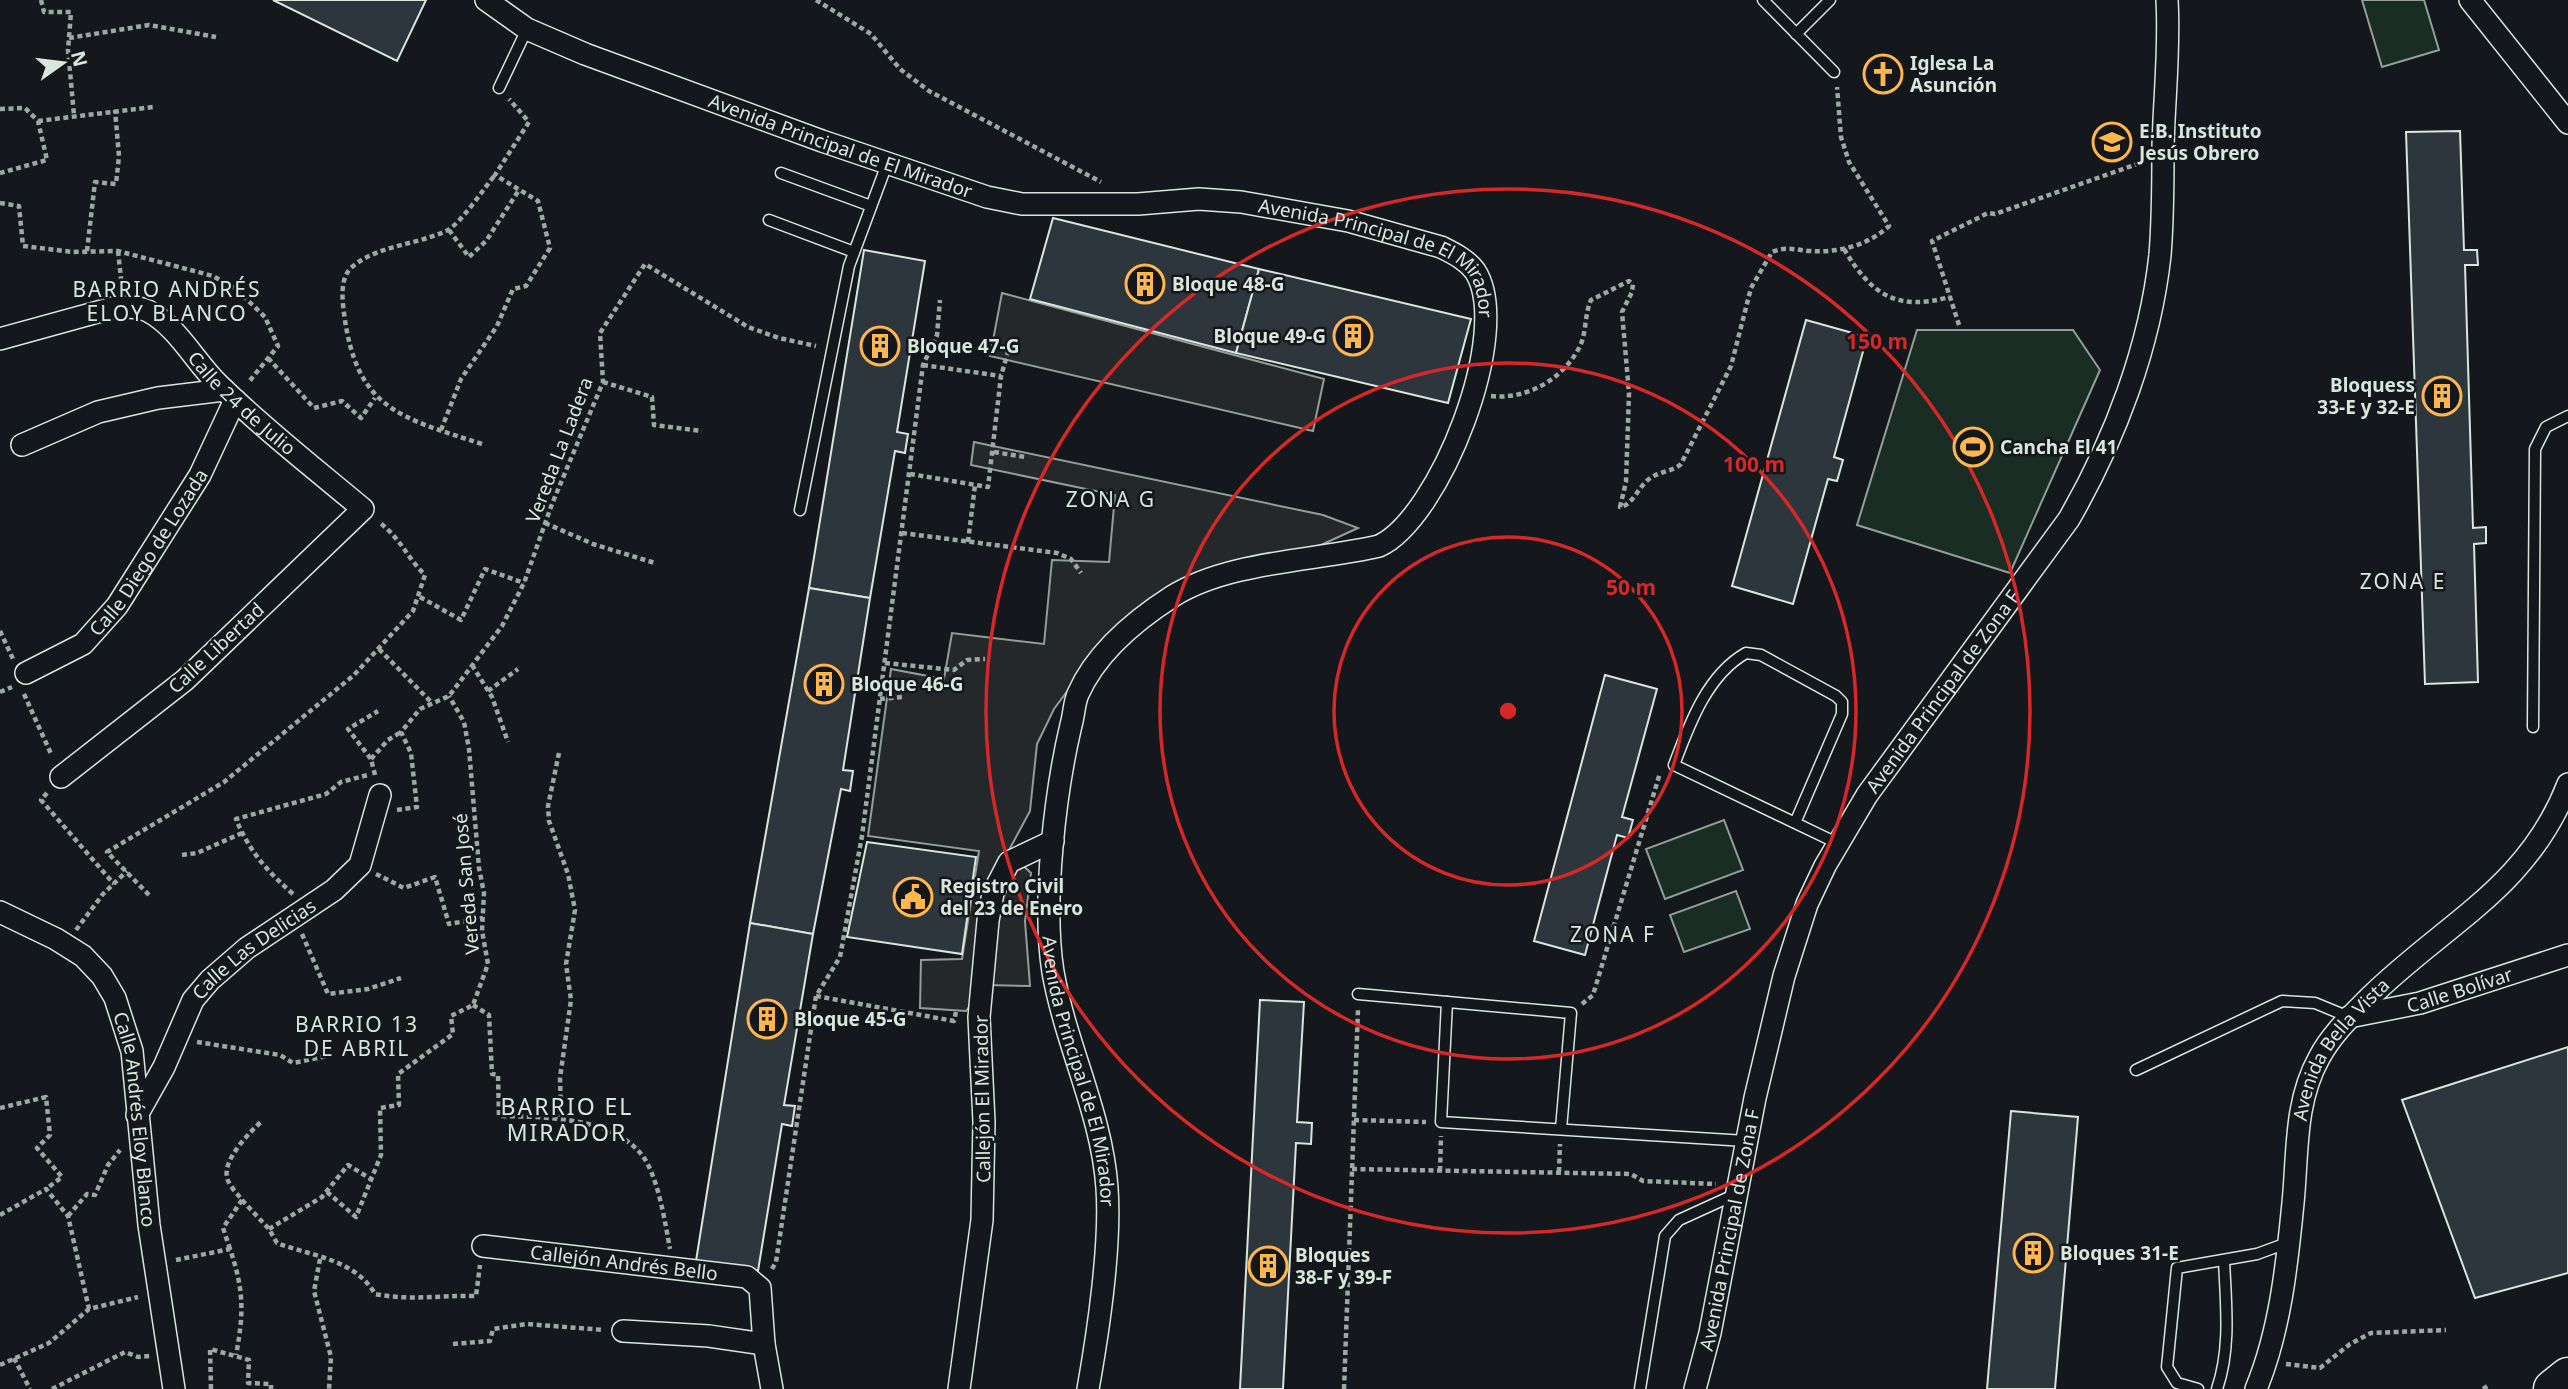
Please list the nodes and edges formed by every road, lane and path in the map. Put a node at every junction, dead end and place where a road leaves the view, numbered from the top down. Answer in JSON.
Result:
{"nodes":[{"id":1,"x":41,"y":0,"type":"edge"},
{"id":2,"x":486,"y":0,"type":"edge"},
{"id":3,"x":816,"y":0,"type":"edge"},
{"id":4,"x":1763,"y":0,"type":"edge"},
{"id":5,"x":1830,"y":0,"type":"edge"},
{"id":6,"x":2167,"y":0,"type":"edge"},
{"id":7,"x":2470,"y":0,"type":"edge"},
{"id":8,"x":527,"y":29,"type":"junction"},
{"id":9,"x":1796,"y":34,"type":"junction"},
{"id":10,"x":216,"y":37,"type":"dead end"},
{"id":11,"x":69,"y":38,"type":"junction"},
{"id":12,"x":1834,"y":72,"type":"joint"},
{"id":13,"x":499,"y":88,"type":"joint"},
{"id":14,"x":153,"y":107,"type":"dead end"},
{"id":15,"x":0,"y":109,"type":"edge"},
{"id":16,"x":115,"y":110,"type":"junction"},
{"id":17,"x":74,"y":115,"type":"junction"},
{"id":18,"x":38,"y":121,"type":"junction"},
{"id":19,"x":2568,"y":123,"type":"edge"},
{"id":20,"x":2164,"y":155,"type":"junction"},
{"id":21,"x":887,"y":164,"type":"junction"},
{"id":22,"x":0,"y":173,"type":"edge"},
{"id":23,"x":781,"y":173,"type":"dead end"},
{"id":24,"x":495,"y":175,"type":"junction"},
{"id":25,"x":519,"y":190,"type":"junction"},
{"id":26,"x":0,"y":203,"type":"edge"},
{"id":27,"x":1138,"y":204,"type":"junction"},
{"id":28,"x":871,"y":206,"type":"junction"},
{"id":29,"x":769,"y":219,"type":"dead end"},
{"id":30,"x":449,"y":230,"type":"junction"},
{"id":31,"x":1844,"y":249,"type":"junction"},
{"id":32,"x":87,"y":251,"type":"junction"},
{"id":33,"x":118,"y":251,"type":"junction"},
{"id":34,"x":855,"y":252,"type":"junction"},
{"id":35,"x":1950,"y":297,"type":"junction"},
{"id":36,"x":940,"y":300,"type":"dead end"},
{"id":37,"x":124,"y":307,"type":"junction"},
{"id":38,"x":1959,"y":326,"type":"dead end"},
{"id":39,"x":0,"y":339,"type":"edge"},
{"id":40,"x":833,"y":349,"type":"junction"},
{"id":41,"x":1008,"y":352,"type":"dead end"},
{"id":42,"x":268,"y":358,"type":"junction"},
{"id":43,"x":923,"y":365,"type":"junction"},
{"id":44,"x":1001,"y":376,"type":"junction"},
{"id":45,"x":603,"y":382,"type":"junction"},
{"id":46,"x":1474,"y":394,"type":"junction"},
{"id":47,"x":230,"y":395,"type":"junction"},
{"id":48,"x":375,"y":397,"type":"junction"},
{"id":49,"x":2568,"y":416,"type":"edge"},
{"id":50,"x":441,"y":430,"type":"junction"},
{"id":51,"x":702,"y":430,"type":"dead end"},
{"id":52,"x":482,"y":444,"type":"dead end"},
{"id":53,"x":22,"y":445,"type":"dead end"},
{"id":54,"x":994,"y":452,"type":"junction"},
{"id":55,"x":1025,"y":457,"type":"dead end"},
{"id":56,"x":910,"y":474,"type":"junction"},
{"id":57,"x":975,"y":485,"type":"junction"},
{"id":58,"x":363,"y":509,"type":"junction"},
{"id":59,"x":800,"y":510,"type":"dead end"},
{"id":60,"x":545,"y":523,"type":"junction"},
{"id":61,"x":902,"y":533,"type":"junction"},
{"id":62,"x":968,"y":542,"type":"junction"},
{"id":63,"x":655,"y":563,"type":"dead end"},
{"id":64,"x":1081,"y":573,"type":"dead end"},
{"id":65,"x":524,"y":583,"type":"junction"},
{"id":66,"x":420,"y":597,"type":"junction"},
{"id":67,"x":379,"y":649,"type":"junction"},
{"id":68,"x":985,"y":659,"type":"dead end"},
{"id":69,"x":885,"y":663,"type":"junction"},
{"id":70,"x":472,"y":666,"type":"junction"},
{"id":71,"x":518,"y":669,"type":"dead end"},
{"id":72,"x":23,"y":678,"type":"joint"},
{"id":73,"x":488,"y":691,"type":"junction"},
{"id":74,"x":449,"y":695,"type":"junction"},
{"id":75,"x":902,"y":698,"type":"dead end"},
{"id":76,"x":880,"y":699,"type":"junction"},
{"id":77,"x":432,"y":703,"type":"junction"},
{"id":78,"x":378,"y":711,"type":"dead end"},
{"id":79,"x":2533,"y":726,"type":"dead end"},
{"id":80,"x":401,"y":732,"type":"junction"},
{"id":81,"x":508,"y":743,"type":"dead end"},
{"id":82,"x":559,"y":753,"type":"dead end"},
{"id":83,"x":372,"y":759,"type":"junction"},
{"id":84,"x":1674,"y":765,"type":"junction"},
{"id":85,"x":375,"y":773,"type":"junction"},
{"id":86,"x":61,"y":777,"type":"junction"},
{"id":87,"x":2568,"y":784,"type":"edge"},
{"id":88,"x":380,"y":795,"type":"junction"},
{"id":89,"x":1796,"y":823,"type":"junction"},
{"id":90,"x":242,"y":834,"type":"junction"},
{"id":91,"x":1053,"y":841,"type":"junction"},
{"id":92,"x":1839,"y":844,"type":"junction"},
{"id":93,"x":182,"y":855,"type":"dead end"},
{"id":94,"x":360,"y":865,"type":"junction"},
{"id":95,"x":127,"y":871,"type":"junction"},
{"id":96,"x":114,"y":884,"type":"junction"},
{"id":97,"x":149,"y":895,"type":"dead end"},
{"id":98,"x":0,"y":912,"type":"edge"},
{"id":99,"x":302,"y":913,"type":"junction"},
{"id":100,"x":483,"y":918,"type":"junction"},
{"id":101,"x":64,"y":944,"type":"junction"},
{"id":102,"x":2568,"y":955,"type":"edge"},
{"id":103,"x":401,"y":978,"type":"dead end"},
{"id":104,"x":980,"y":987,"type":"junction"},
{"id":105,"x":1358,"y":994,"type":"joint"},
{"id":106,"x":816,"y":996,"type":"junction"},
{"id":107,"x":1447,"y":1002,"type":"junction"},
{"id":108,"x":473,"y":1005,"type":"junction"},
{"id":109,"x":1571,"y":1013,"type":"junction"},
{"id":110,"x":2350,"y":1017,"type":"junction"},
{"id":111,"x":175,"y":1039,"type":"junction"},
{"id":112,"x":327,"y":1056,"type":"dead end"},
{"id":113,"x":2136,"y":1070,"type":"dead end"},
{"id":114,"x":0,"y":1108,"type":"edge"},
{"id":115,"x":136,"y":1115,"type":"junction"},
{"id":116,"x":561,"y":1117,"type":"junction"},
{"id":117,"x":1354,"y":1120,"type":"junction"},
{"id":118,"x":261,"y":1121,"type":"dead end"},
{"id":119,"x":1441,"y":1122,"type":"junction"},
{"id":120,"x":1561,"y":1129,"type":"junction"},
{"id":121,"x":1745,"y":1141,"type":"junction"},
{"id":122,"x":1352,"y":1169,"type":"junction"},
{"id":123,"x":1440,"y":1171,"type":"junction"},
{"id":124,"x":1559,"y":1172,"type":"junction"},
{"id":125,"x":371,"y":1179,"type":"junction"},
{"id":126,"x":46,"y":1189,"type":"junction"},
{"id":127,"x":1737,"y":1189,"type":"junction"},
{"id":128,"x":327,"y":1192,"type":"junction"},
{"id":129,"x":242,"y":1200,"type":"junction"},
{"id":130,"x":0,"y":1215,"type":"edge"},
{"id":131,"x":68,"y":1216,"type":"junction"},
{"id":132,"x":269,"y":1229,"type":"junction"},
{"id":133,"x":2287,"y":1243,"type":"junction"},
{"id":134,"x":483,"y":1246,"type":"joint"},
{"id":135,"x":230,"y":1250,"type":"junction"},
{"id":136,"x":320,"y":1259,"type":"junction"},
{"id":137,"x":2224,"y":1261,"type":"junction"},
{"id":138,"x":154,"y":1264,"type":"junction"},
{"id":139,"x":673,"y":1267,"type":"junction"},
{"id":140,"x":760,"y":1290,"type":"junction"},
{"id":141,"x":160,"y":1294,"type":"junction"},
{"id":142,"x":89,"y":1309,"type":"junction"},
{"id":143,"x":2446,"y":1330,"type":"dead end"},
{"id":144,"x":623,"y":1331,"type":"joint"},
{"id":145,"x":453,"y":1344,"type":"dead end"},
{"id":146,"x":764,"y":1344,"type":"junction"},
{"id":147,"x":167,"y":1355,"type":"junction"},
{"id":148,"x":236,"y":1355,"type":"junction"},
{"id":149,"x":14,"y":1359,"type":"junction"},
{"id":150,"x":2265,"y":1362,"type":"junction"},
{"id":151,"x":0,"y":1365,"type":"edge"},
{"id":152,"x":2568,"y":1377,"type":"edge"},
{"id":153,"x":2489,"y":1385,"type":"dead end"},
{"id":154,"x":30,"y":1389,"type":"edge"},
{"id":155,"x":52,"y":1389,"type":"edge"},
{"id":156,"x":174,"y":1389,"type":"edge"},
{"id":157,"x":211,"y":1389,"type":"edge"},
{"id":158,"x":271,"y":1389,"type":"edge"},
{"id":159,"x":329,"y":1389,"type":"edge"},
{"id":160,"x":772,"y":1389,"type":"edge"},
{"id":161,"x":959,"y":1389,"type":"edge"},
{"id":162,"x":1088,"y":1389,"type":"edge"},
{"id":163,"x":1344,"y":1389,"type":"edge"},
{"id":164,"x":1640,"y":1389,"type":"edge"},
{"id":165,"x":1695,"y":1389,"type":"edge"},
{"id":166,"x":2198,"y":1389,"type":"edge"},
{"id":167,"x":2217,"y":1389,"type":"edge"},
{"id":168,"x":2256,"y":1389,"type":"edge"},
{"id":169,"x":2483,"y":1389,"type":"edge"},
{"id":170,"x":2553,"y":1389,"type":"edge"}],
"edges":[{"from":1,"to":11,"type":"path"},
{"from":2,"to":8,"type":"street","name":"Avenida Principal de El Mirador"},
{"from":3,"to":27,"type":"path"},
{"from":4,"to":9,"type":"lane"},
{"from":5,"to":9,"type":"lane"},
{"from":6,"to":20,"type":"street","name":"Avenida Principal de Zona F"},
{"from":7,"to":19,"type":"street"},
{"from":8,"to":13,"type":"lane"},
{"from":8,"to":21,"type":"street","name":"Avenida Principal de El Mirador"},
{"from":9,"to":12,"type":"lane"},
{"from":10,"to":11,"type":"path"},
{"from":11,"to":17,"type":"path"},
{"from":12,"to":31,"type":"path"},
{"from":13,"to":24,"type":"path"},
{"from":14,"to":16,"type":"path"},
{"from":15,"to":18,"type":"path"},
{"from":16,"to":17,"type":"path"},
{"from":16,"to":32,"type":"path"},
{"from":17,"to":18,"type":"path"},
{"from":18,"to":22,"type":"path"},
{"from":20,"to":35,"type":"path"},
{"from":20,"to":92,"type":"street","name":"Avenida Principal de Zona F"},
{"from":21,"to":27,"type":"street","name":"Avenida Principal de El Mirador"},
{"from":21,"to":28,"type":"lane"},
{"from":23,"to":28,"type":"lane"},
{"from":24,"to":25,"type":"path"},
{"from":24,"to":30,"type":"path"},
{"from":25,"to":30,"type":"path"},
{"from":25,"to":50,"type":"path"},
{"from":26,"to":32,"type":"path"},
{"from":27,"to":46,"type":"street","name":"Avenida Principal de El Mirador"},
{"from":28,"to":34,"type":"lane"},
{"from":29,"to":34,"type":"lane"},
{"from":30,"to":48,"type":"path"},
{"from":31,"to":35,"type":"path"},
{"from":31,"to":46,"type":"path"},
{"from":32,"to":33,"type":"path"},
{"from":33,"to":37,"type":"path"},
{"from":33,"to":42,"type":"path"},
{"from":34,"to":40,"type":"lane"},
{"from":35,"to":38,"type":"path"},
{"from":36,"to":43,"type":"path"},
{"from":37,"to":39,"type":"street"},
{"from":37,"to":47,"type":"street","name":"Calle 24 de Julio"},
{"from":40,"to":45,"type":"path","name":"Vereda La Ladera"},
{"from":40,"to":59,"type":"lane"},
{"from":41,"to":44,"type":"path"},
{"from":42,"to":47,"type":"path"},
{"from":42,"to":48,"type":"path"},
{"from":43,"to":44,"type":"path"},
{"from":43,"to":56,"type":"path"},
{"from":44,"to":54,"type":"path"},
{"from":45,"to":51,"type":"path"},
{"from":45,"to":60,"type":"path","name":"Vereda La Ladera"},
{"from":46,"to":91,"type":"street","name":"Avenida Principal de El Mirador"},
{"from":47,"to":53,"type":"street"},
{"from":47,"to":58,"type":"street","name":"Calle 24 de Julio"},
{"from":47,"to":72,"type":"street","name":"Calle Diego de Lozada"},
{"from":48,"to":50,"type":"path"},
{"from":49,"to":79,"type":"lane"},
{"from":50,"to":52,"type":"path"},
{"from":54,"to":55,"type":"path"},
{"from":54,"to":57,"type":"path"},
{"from":56,"to":57,"type":"path"},
{"from":56,"to":61,"type":"path"},
{"from":57,"to":62,"type":"path"},
{"from":58,"to":66,"type":"path"},
{"from":58,"to":86,"type":"street","name":"Calle Libertad"},
{"from":60,"to":63,"type":"path"},
{"from":60,"to":65,"type":"path","name":"Vereda La Ladera"},
{"from":61,"to":62,"type":"path"},
{"from":61,"to":69,"type":"path"},
{"from":62,"to":64,"type":"path"},
{"from":65,"to":66,"type":"path"},
{"from":65,"to":70,"type":"path","name":"Vereda La Ladera"},
{"from":66,"to":67,"type":"path"},
{"from":67,"to":77,"type":"path"},
{"from":67,"to":95,"type":"path"},
{"from":68,"to":69,"type":"path"},
{"from":69,"to":76,"type":"path"},
{"from":70,"to":73,"type":"path"},
{"from":70,"to":74,"type":"path","name":"Vereda La Ladera"},
{"from":71,"to":73,"type":"path"},
{"from":72,"to":86,"type":"path"},
{"from":73,"to":81,"type":"path"},
{"from":74,"to":77,"type":"path","name":"Vereda La Ladera"},
{"from":74,"to":100,"type":"path","name":"Vereda San José"},
{"from":75,"to":76,"type":"path"},
{"from":76,"to":106,"type":"path"},
{"from":77,"to":80,"type":"path","name":"Vereda La Ladera"},
{"from":78,"to":83,"type":"path"},
{"from":80,"to":83,"type":"path","name":"Vereda La Ladera"},
{"from":80,"to":88,"type":"path"},
{"from":82,"to":116,"type":"path"},
{"from":83,"to":85,"type":"path"},
{"from":84,"to":89,"type":"lane"},
{"from":84,"to":89,"type":"lane"},
{"from":84,"to":109,"type":"path"},
{"from":85,"to":88,"type":"path"},
{"from":85,"to":90,"type":"path"},
{"from":86,"to":96,"type":"path"},
{"from":87,"to":110,"type":"street","name":"Avenida Bella Vista"},
{"from":88,"to":94,"type":"street"},
{"from":89,"to":92,"type":"lane"},
{"from":90,"to":93,"type":"path"},
{"from":90,"to":99,"type":"path"},
{"from":91,"to":104,"type":"street","name":"Callejón El Mirador"},
{"from":91,"to":162,"type":"street","name":"Avenida Principal de El Mirador"},
{"from":92,"to":121,"type":"street","name":"Avenida Principal de Zona F"},
{"from":94,"to":99,"type":"street","name":"Calle Las Delicias"},
{"from":94,"to":100,"type":"path"},
{"from":95,"to":96,"type":"path"},
{"from":95,"to":97,"type":"path"},
{"from":96,"to":101,"type":"path"},
{"from":98,"to":101,"type":"street","name":"Calle Andrés Eloy Blanco"},
{"from":99,"to":103,"type":"path"},
{"from":99,"to":111,"type":"street","name":"Calle Las Delicias"},
{"from":100,"to":108,"type":"path","name":"Vereda San José"},
{"from":101,"to":115,"type":"street","name":"Calle Andrés Eloy Blanco"},
{"from":102,"to":110,"type":"street","name":"Calle Bolívar"},
{"from":104,"to":106,"type":"path"},
{"from":104,"to":161,"type":"street","name":"Callejón El Mirador"},
{"from":105,"to":107,"type":"lane"},
{"from":105,"to":117,"type":"path"},
{"from":106,"to":140,"type":"path"},
{"from":107,"to":109,"type":"lane"},
{"from":107,"to":119,"type":"lane"},
{"from":108,"to":116,"type":"path"},
{"from":108,"to":125,"type":"path","name":"Vereda San José"},
{"from":109,"to":120,"type":"lane"},
{"from":110,"to":113,"type":"lane"},
{"from":110,"to":133,"type":"street","name":"Avenida Bella Vista"},
{"from":111,"to":112,"type":"path"},
{"from":111,"to":115,"type":"street","name":"Calle Las Delicias"},
{"from":114,"to":126,"type":"path"},
{"from":115,"to":131,"type":"path"},
{"from":115,"to":138,"type":"street","name":"Calle Andrés Eloy Blanco"},
{"from":116,"to":139,"type":"path"},
{"from":117,"to":119,"type":"path"},
{"from":117,"to":122,"type":"path"},
{"from":118,"to":129,"type":"path"},
{"from":119,"to":120,"type":"lane"},
{"from":119,"to":123,"type":"path"},
{"from":120,"to":121,"type":"lane"},
{"from":120,"to":124,"type":"path"},
{"from":121,"to":127,"type":"street","name":"Avenida Principal de Zona F"},
{"from":122,"to":123,"type":"path"},
{"from":122,"to":163,"type":"path"},
{"from":123,"to":124,"type":"path"},
{"from":124,"to":127,"type":"path"},
{"from":125,"to":128,"type":"path"},
{"from":125,"to":128,"type":"path","name":"Vereda San José"},
{"from":126,"to":130,"type":"path"},
{"from":126,"to":131,"type":"path"},
{"from":127,"to":164,"type":"lane"},
{"from":127,"to":165,"type":"street","name":"Avenida Principal de Zona F"},
{"from":128,"to":132,"type":"path"},
{"from":129,"to":132,"type":"path"},
{"from":129,"to":135,"type":"path"},
{"from":131,"to":142,"type":"path"},
{"from":132,"to":136,"type":"path"},
{"from":133,"to":137,"type":"lane"},
{"from":133,"to":150,"type":"street","name":"Avenida Bella Vista"},
{"from":134,"to":136,"type":"path"},
{"from":134,"to":139,"type":"street","name":"Callejón Andrés Bello"},
{"from":135,"to":138,"type":"path"},
{"from":135,"to":148,"type":"path"},
{"from":136,"to":159,"type":"path"},
{"from":137,"to":166,"type":"lane"},
{"from":137,"to":167,"type":"lane"},
{"from":138,"to":141,"type":"street","name":"Calle Andrés Eloy Blanco"},
{"from":139,"to":140,"type":"street","name":"Callejón Andrés Bello"},
{"from":140,"to":146,"type":"street"},
{"from":141,"to":142,"type":"path"},
{"from":141,"to":147,"type":"street","name":"Calle Andrés Eloy Blanco"},
{"from":142,"to":149,"type":"path"},
{"from":143,"to":150,"type":"path"},
{"from":144,"to":145,"type":"path"},
{"from":144,"to":146,"type":"street"},
{"from":146,"to":160,"type":"street"},
{"from":147,"to":155,"type":"path"},
{"from":147,"to":156,"type":"street","name":"Calle Andrés Eloy Blanco"},
{"from":148,"to":157,"type":"path"},
{"from":148,"to":158,"type":"path"},
{"from":149,"to":151,"type":"path"},
{"from":149,"to":154,"type":"path"},
{"from":150,"to":168,"type":"street","name":"Avenida Bella Vista"},
{"from":152,"to":170,"type":"highway"},
{"from":153,"to":169,"type":"path"}]}
